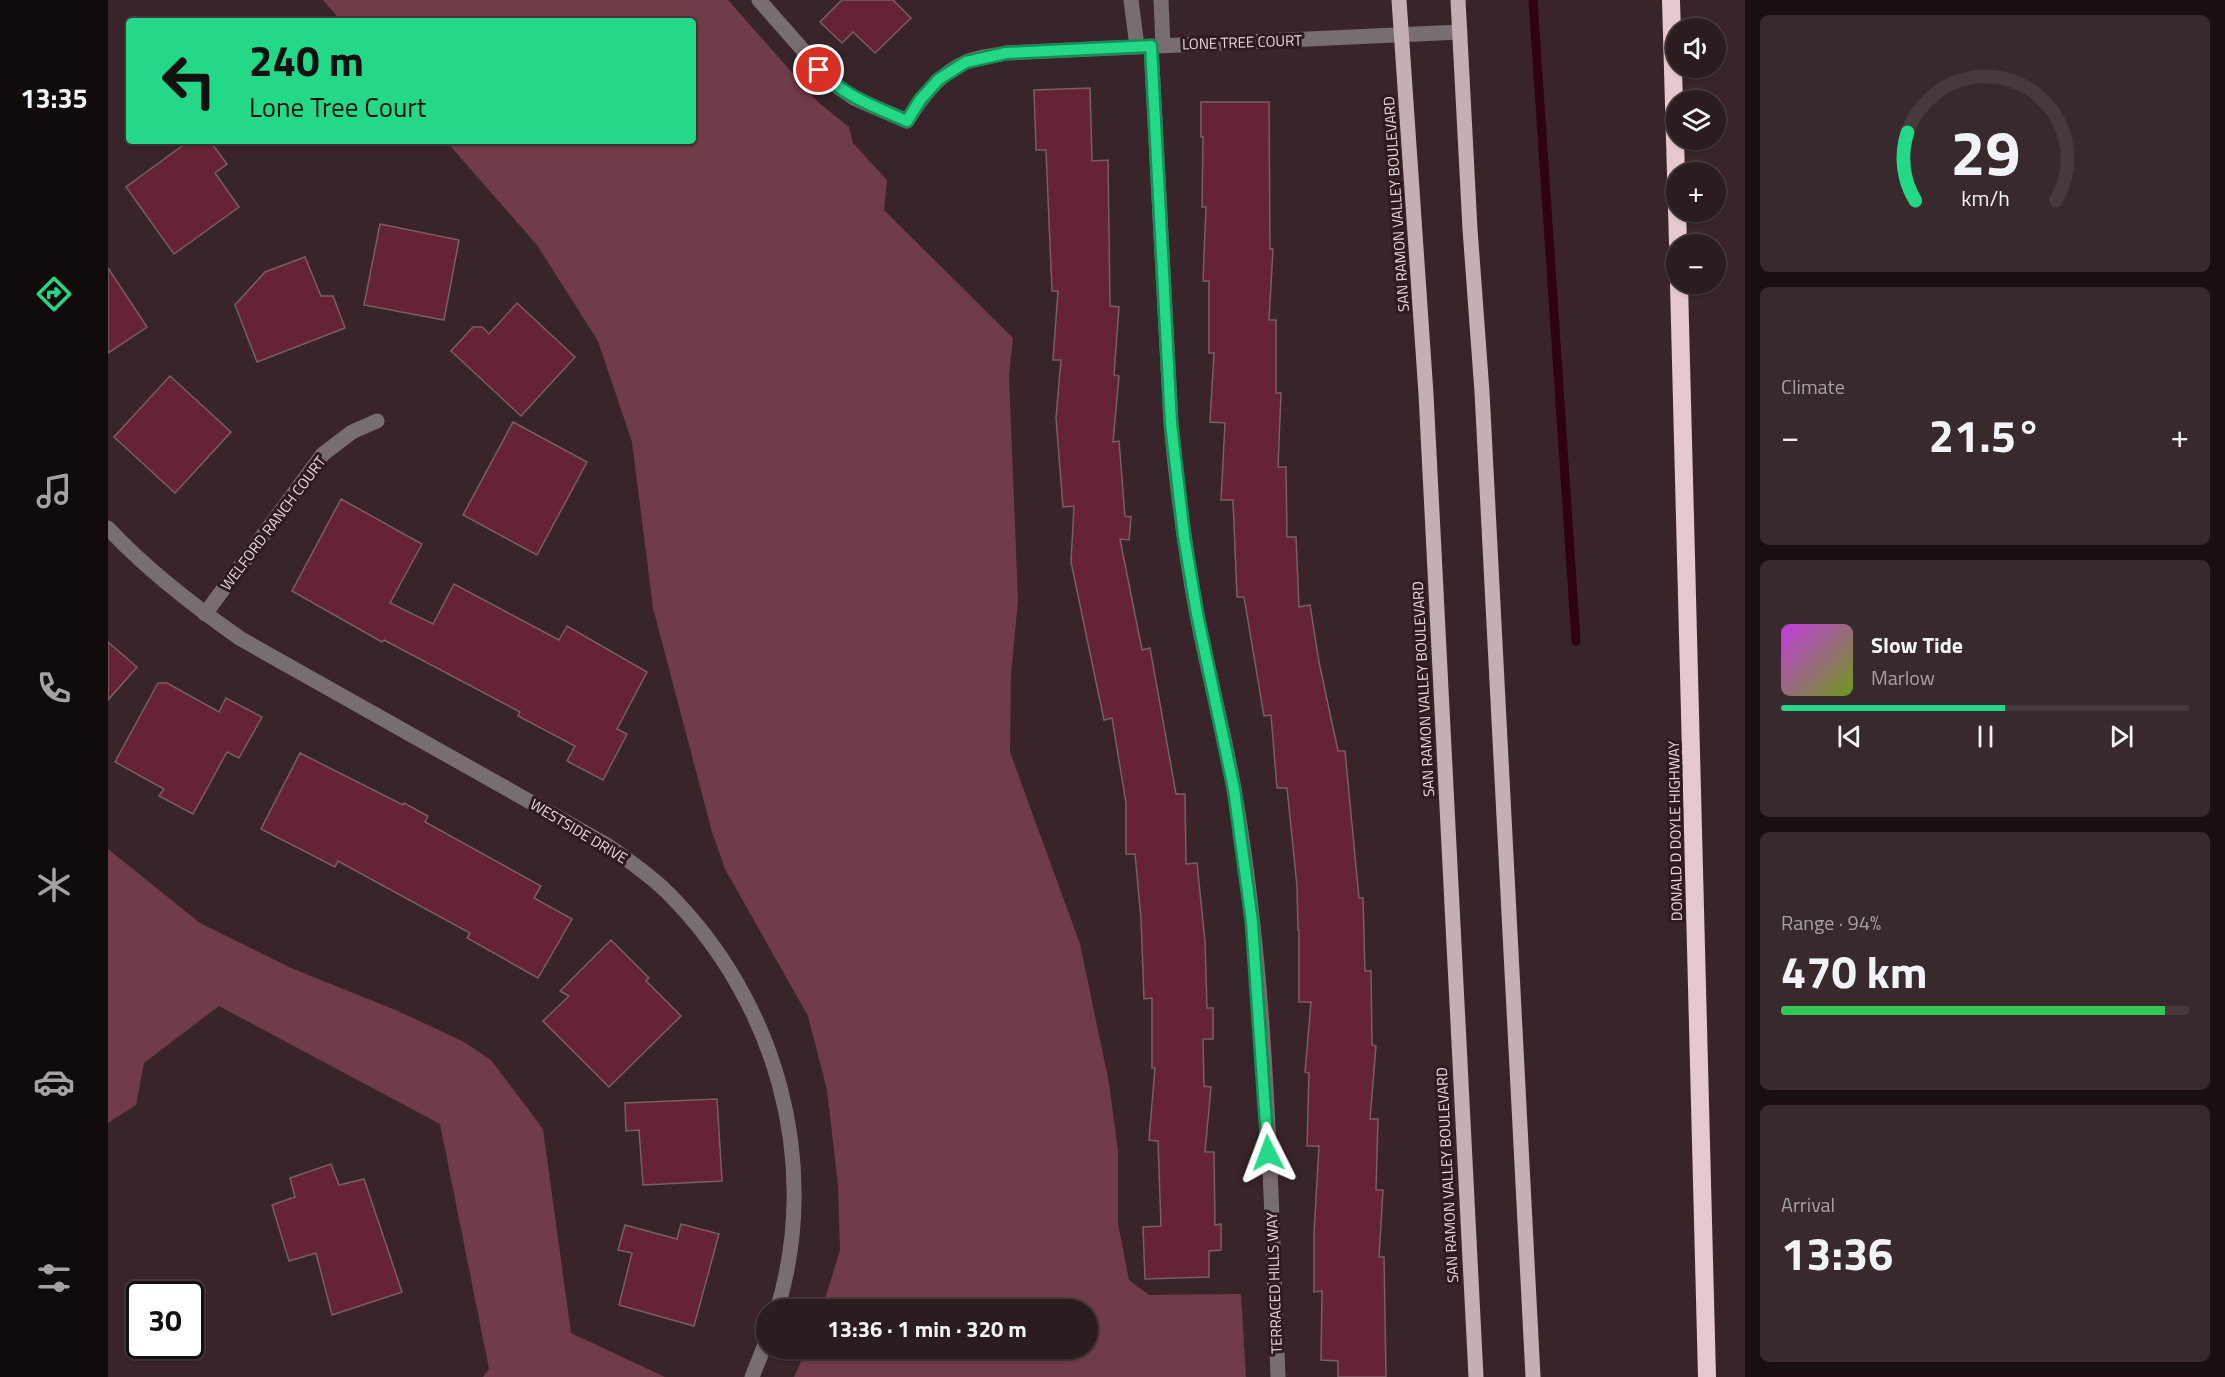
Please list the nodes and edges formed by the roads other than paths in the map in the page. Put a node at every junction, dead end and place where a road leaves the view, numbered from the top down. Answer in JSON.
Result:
{"nodes":[{"id":1,"x":759,"y":0,"type":"edge"},
{"id":2,"x":1399,"y":0,"type":"edge"},
{"id":3,"x":1458,"y":0,"type":"edge"},
{"id":4,"x":1671,"y":0,"type":"edge"},
{"id":5,"x":1132,"y":5,"type":"edge"},
{"id":6,"x":1161,"y":6,"type":"edge"},
{"id":7,"x":1460,"y":32,"type":"junction"},
{"id":8,"x":1402,"y":35,"type":"junction"},
{"id":9,"x":1150,"y":46,"type":"junction"},
{"id":10,"x":1678,"y":234,"type":"edge"},
{"id":11,"x":1679,"y":294,"type":"edge"},
{"id":12,"x":376,"y":421,"type":"dead end"},
{"id":13,"x":108,"y":528,"type":"edge"},
{"id":14,"x":205,"y":614,"type":"junction"},
{"id":15,"x":780,"y":1299,"type":"edge"},
{"id":16,"x":759,"y":1359,"type":"edge"},
{"id":17,"x":752,"y":1377,"type":"edge"},
{"id":18,"x":1278,"y":1377,"type":"edge"},
{"id":19,"x":1476,"y":1377,"type":"edge"},
{"id":20,"x":1533,"y":1377,"type":"edge"},
{"id":21,"x":1707,"y":1377,"type":"edge"}],
"edges":[{"from":1,"to":9,"type":"street","name":"LONE TREE COURT"},
{"from":2,"to":8,"type":"main road","name":"SAN RAMON VALLEY BOULEVARD"},
{"from":3,"to":7,"type":"main road"},
{"from":4,"to":10,"type":"highway"},
{"from":5,"to":9,"type":"street"},
{"from":6,"to":9,"type":"street"},
{"from":7,"to":8,"type":"street","name":"LONE TREE COURT"},
{"from":7,"to":20,"type":"main road"},
{"from":8,"to":9,"type":"street","name":"LONE TREE COURT"},
{"from":8,"to":19,"type":"main road","name":"SAN RAMON VALLEY BOULEVARD"},
{"from":9,"to":18,"type":"street","name":"TERRACED HILLS WAY"},
{"from":11,"to":21,"type":"highway","name":"DONALD D DOYLE HIGHWAY"},
{"from":12,"to":14,"type":"street","name":"WELFORD RANCH COURT"},
{"from":13,"to":14,"type":"street","name":"WESTSIDE DRIVE"},
{"from":14,"to":15,"type":"street","name":"WESTSIDE DRIVE"},
{"from":16,"to":17,"type":"street"}]}
